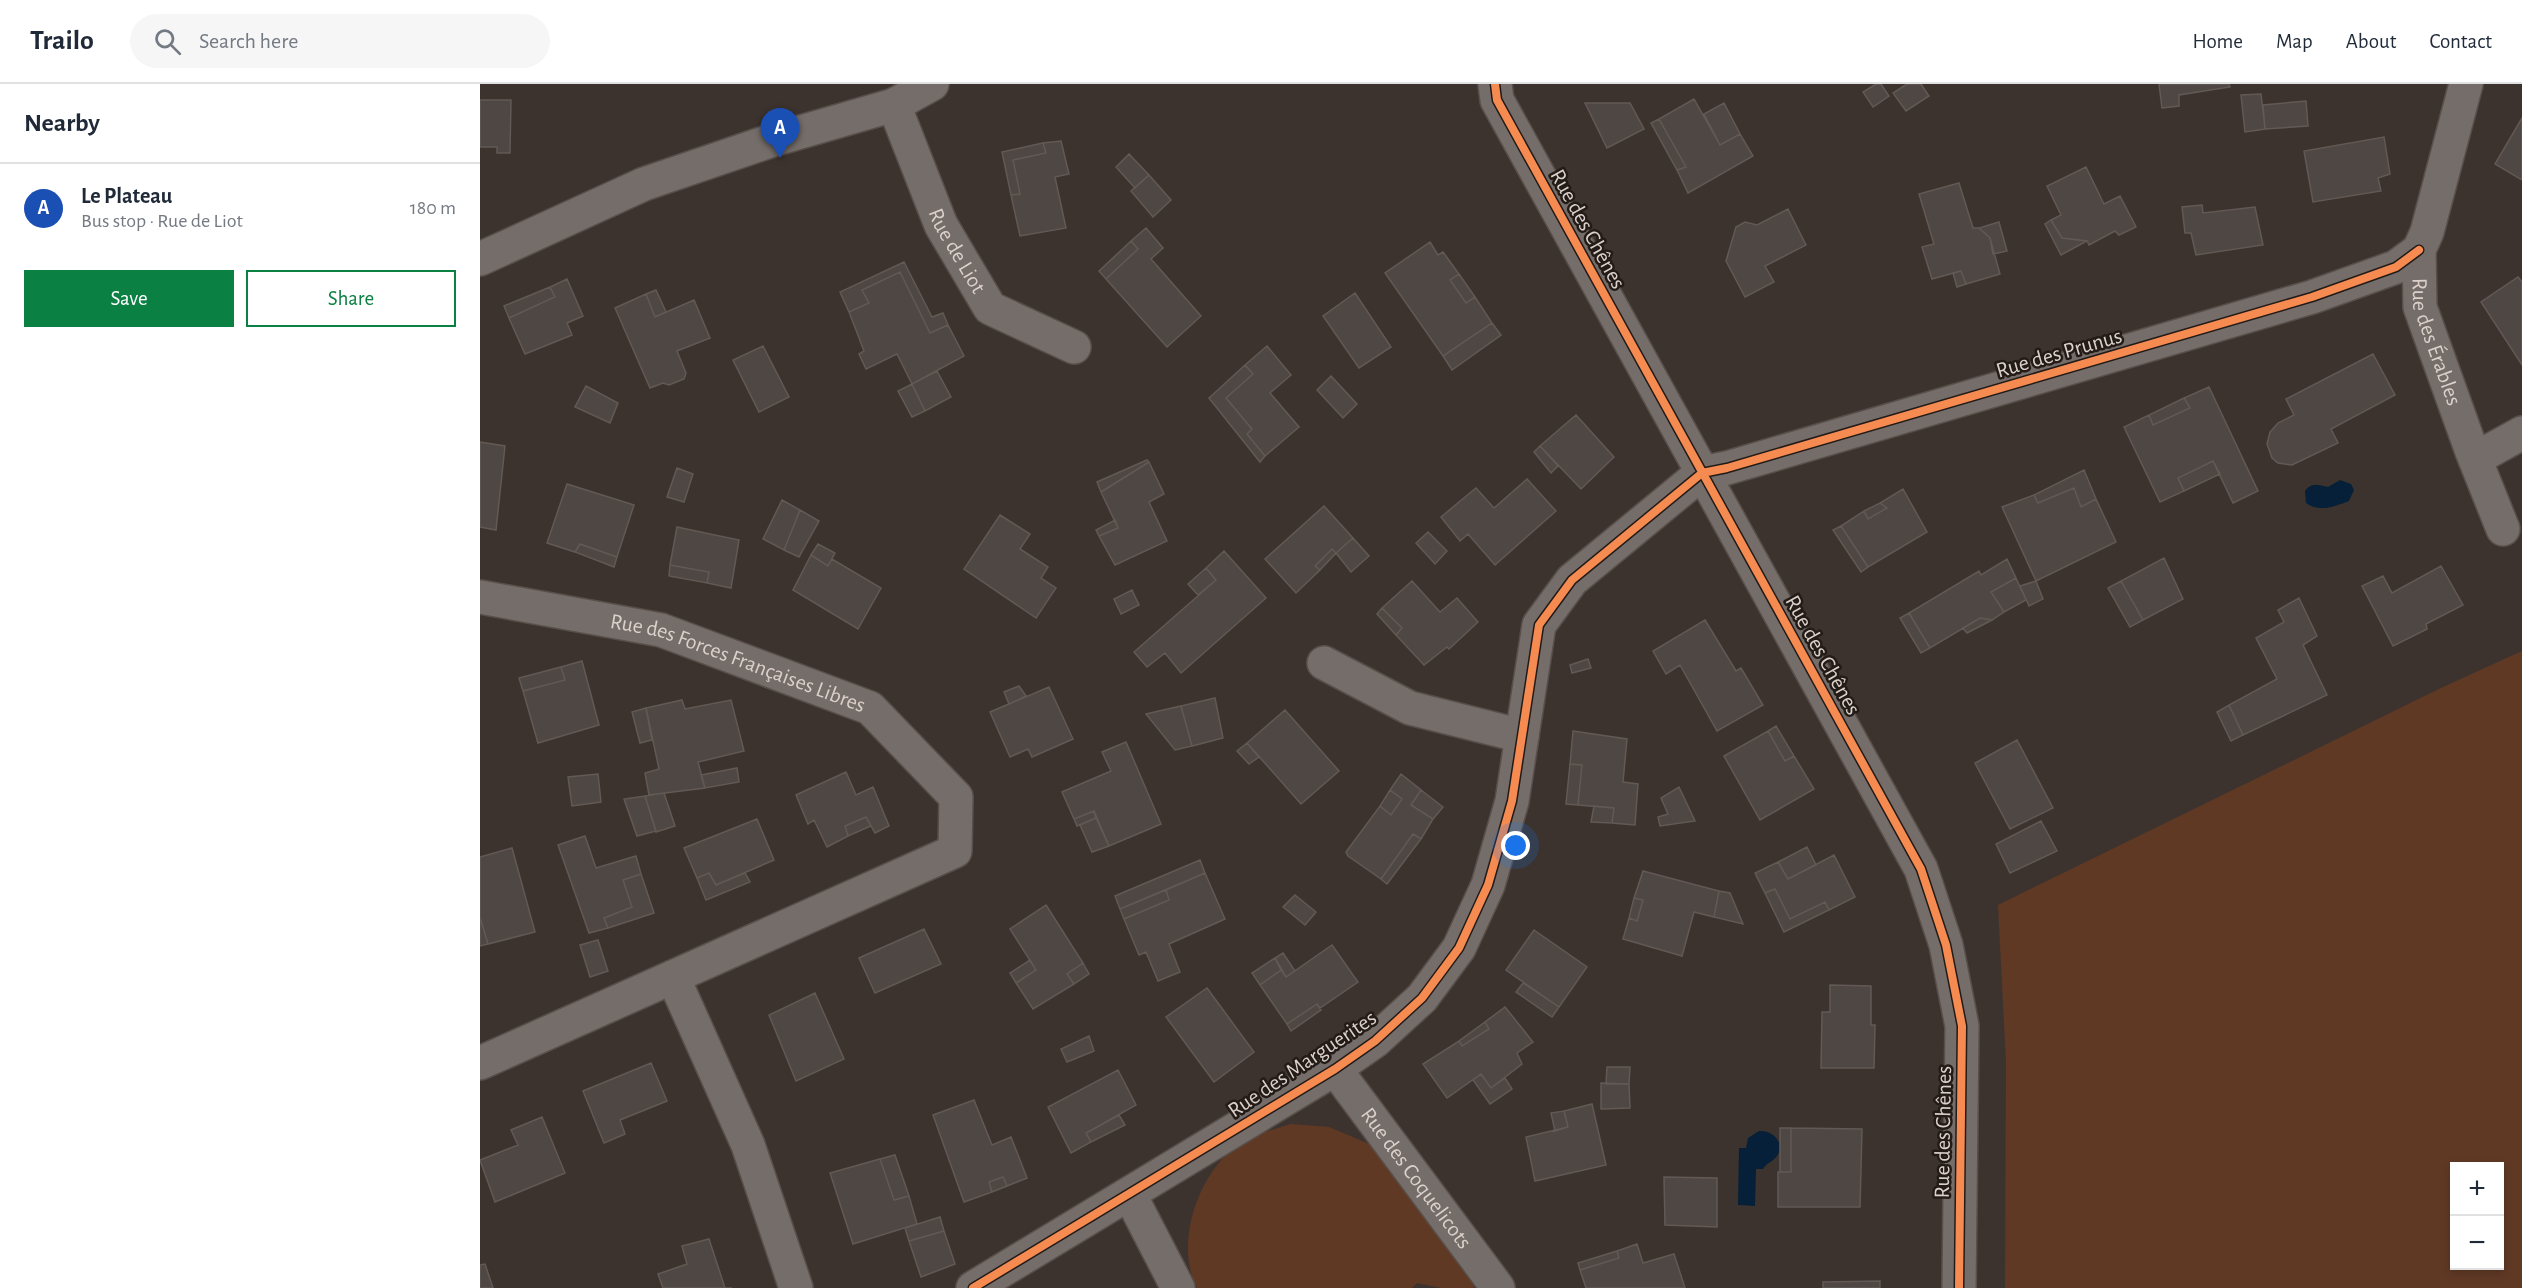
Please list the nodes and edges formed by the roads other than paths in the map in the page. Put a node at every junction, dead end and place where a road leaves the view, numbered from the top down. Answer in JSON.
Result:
{"nodes":[{"id":1,"x":932,"y":84,"type":"edge"},
{"id":2,"x":1495,"y":84,"type":"edge"},
{"id":3,"x":2466,"y":84,"type":"edge"},
{"id":4,"x":894,"y":105,"type":"junction"},
{"id":5,"x":2419,"y":250,"type":"junction"},
{"id":6,"x":480,"y":259,"type":"edge"},
{"id":7,"x":1074,"y":347,"type":"dead end"},
{"id":8,"x":2522,"y":433,"type":"edge"},
{"id":9,"x":2475,"y":459,"type":"junction"},
{"id":10,"x":1702,"y":473,"type":"junction"},
{"id":11,"x":2503,"y":529,"type":"dead end"},
{"id":12,"x":480,"y":597,"type":"edge"},
{"id":13,"x":1324,"y":663,"type":"dead end"},
{"id":14,"x":1522,"y":736,"type":"junction"},
{"id":15,"x":673,"y":977,"type":"junction"},
{"id":16,"x":480,"y":1064,"type":"edge"},
{"id":17,"x":1335,"y":1069,"type":"junction"},
{"id":18,"x":1130,"y":1195,"type":"junction"},
{"id":19,"x":796,"y":1288,"type":"edge"},
{"id":20,"x":974,"y":1288,"type":"edge"},
{"id":21,"x":1178,"y":1288,"type":"edge"},
{"id":22,"x":1498,"y":1288,"type":"edge"},
{"id":23,"x":1959,"y":1288,"type":"edge"}],
"edges":[{"from":1,"to":4,"type":"street"},
{"from":2,"to":10,"type":"street","name":"Rue des Chênes"},
{"from":3,"to":5,"type":"street","name":"Rue des Érables"},
{"from":4,"to":6,"type":"street"},
{"from":4,"to":7,"type":"street","name":"Rue de Liot"},
{"from":5,"to":9,"type":"street","name":"Rue des Érables"},
{"from":5,"to":10,"type":"street","name":"Rue des Prunus"},
{"from":8,"to":9,"type":"street"},
{"from":9,"to":11,"type":"street","name":"Rue des Érables"},
{"from":10,"to":14,"type":"street","name":"Rue des Marguerites"},
{"from":10,"to":23,"type":"street","name":"Rue des Chênes"},
{"from":12,"to":15,"type":"street","name":"Rue des Forces Françaises Libres"},
{"from":13,"to":14,"type":"street"},
{"from":14,"to":17,"type":"street","name":"Rue des Marguerites"},
{"from":15,"to":16,"type":"street","name":"Rue des Forces Françaises Libres"},
{"from":15,"to":19,"type":"street"},
{"from":17,"to":18,"type":"street","name":"Rue des Marguerites"},
{"from":17,"to":22,"type":"street","name":"Rue des Coquelicots"},
{"from":18,"to":20,"type":"street","name":"Rue des Marguerites"},
{"from":18,"to":21,"type":"street"}]}
